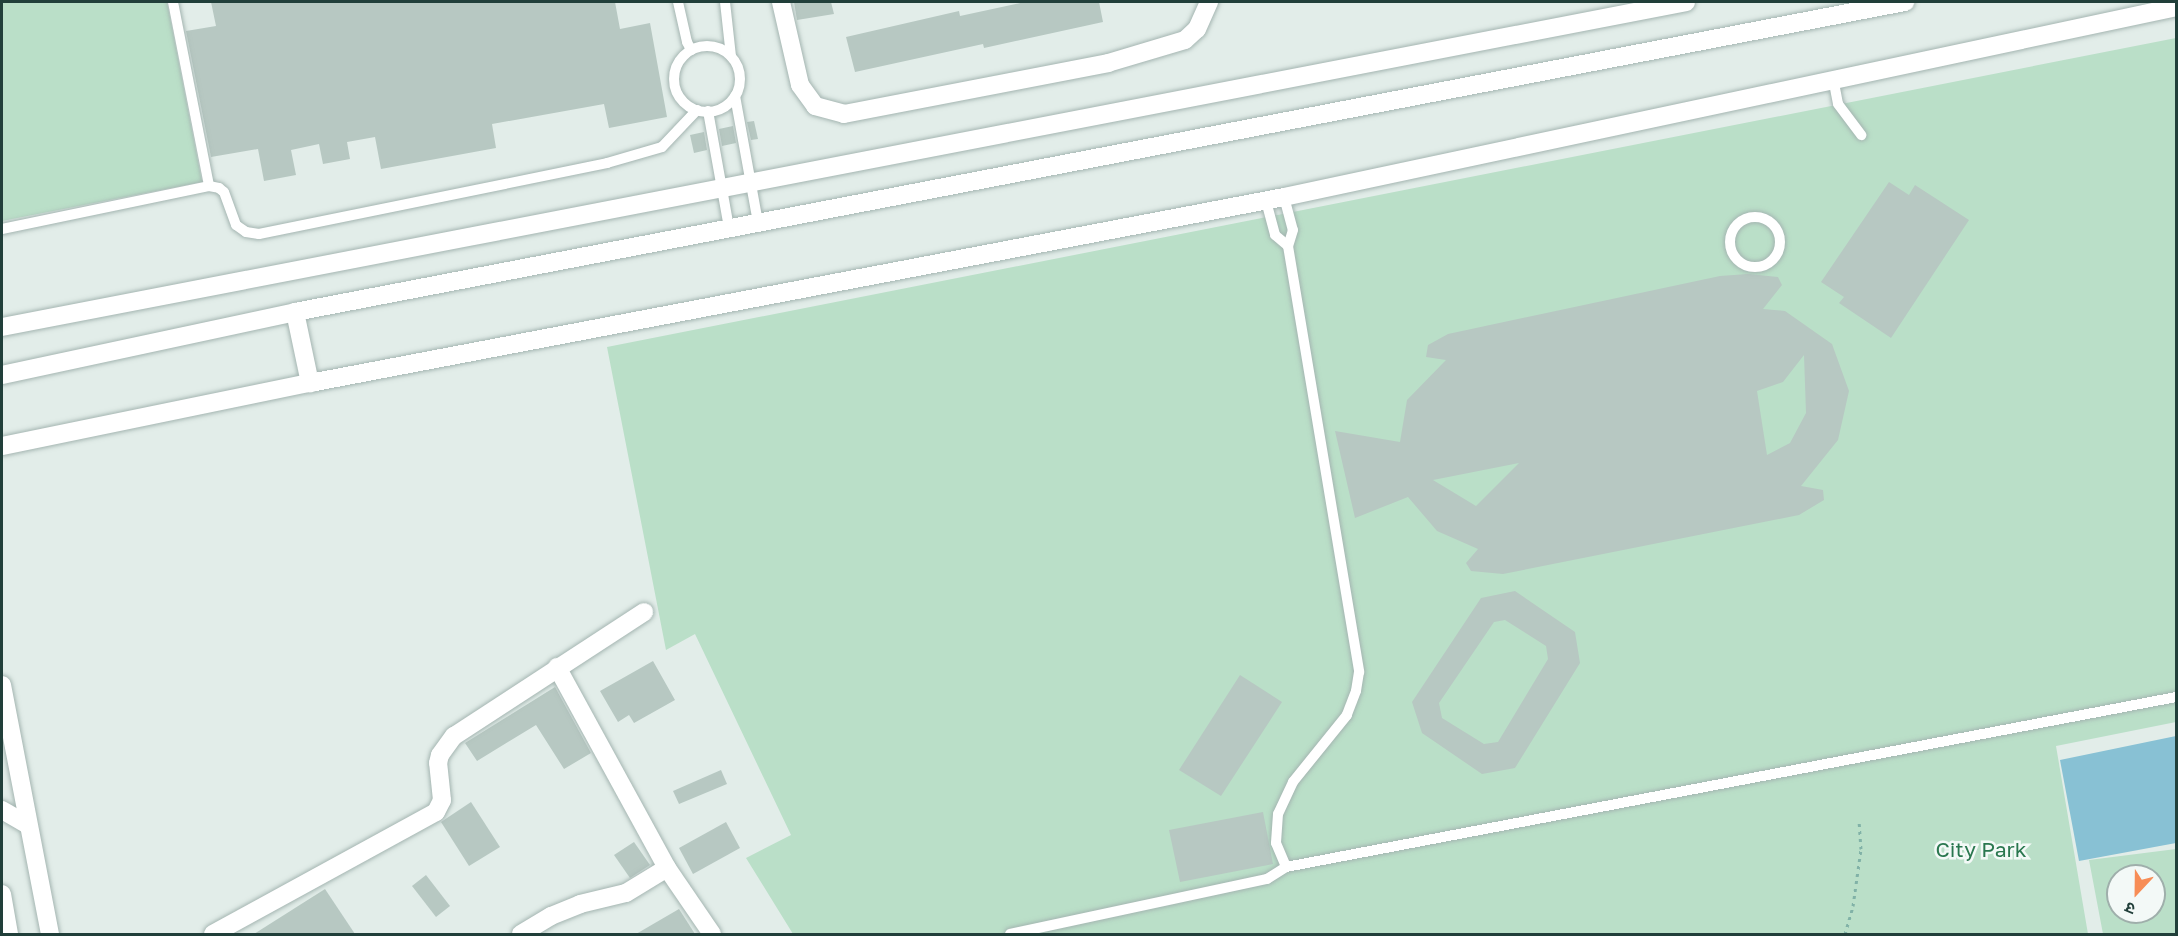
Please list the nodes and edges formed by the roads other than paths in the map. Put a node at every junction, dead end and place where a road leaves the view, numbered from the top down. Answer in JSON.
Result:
{"nodes":[{"id":1,"x":173,"y":2,"type":"edge"},
{"id":2,"x":678,"y":2,"type":"edge"},
{"id":3,"x":725,"y":2,"type":"edge"},
{"id":4,"x":781,"y":2,"type":"edge"},
{"id":5,"x":1209,"y":2,"type":"edge"},
{"id":6,"x":1686,"y":2,"type":"edge"},
{"id":7,"x":1905,"y":2,"type":"edge"},
{"id":8,"x":2155,"y":6,"type":"edge"},
{"id":9,"x":2176,"y":7,"type":"edge"},
{"id":10,"x":691,"y":50,"type":"junction"},
{"id":11,"x":731,"y":56,"type":"junction"},
{"id":12,"x":1833,"y":78,"type":"junction"},
{"id":13,"x":735,"y":96,"type":"junction"},
{"id":14,"x":703,"y":110,"type":"junction"},
{"id":15,"x":1861,"y":135,"type":"dead end"},
{"id":16,"x":750,"y":182,"type":"junction"},
{"id":17,"x":209,"y":186,"type":"junction"},
{"id":18,"x":723,"y":188,"type":"junction"},
{"id":19,"x":1275,"y":199,"type":"junction"},
{"id":20,"x":1768,"y":221,"type":"joint"},
{"id":21,"x":758,"y":223,"type":"junction"},
{"id":22,"x":729,"y":228,"type":"junction"},
{"id":23,"x":2,"y":229,"type":"edge"},
{"id":24,"x":1288,"y":246,"type":"junction"},
{"id":25,"x":295,"y":312,"type":"junction"},
{"id":26,"x":2,"y":327,"type":"edge"},
{"id":27,"x":2,"y":375,"type":"edge"},
{"id":28,"x":309,"y":383,"type":"junction"},
{"id":29,"x":2,"y":446,"type":"edge"},
{"id":30,"x":644,"y":612,"type":"dead end"},
{"id":31,"x":557,"y":668,"type":"junction"},
{"id":32,"x":2,"y":685,"type":"edge"},
{"id":33,"x":2176,"y":697,"type":"edge"},
{"id":34,"x":2,"y":810,"type":"edge"},
{"id":35,"x":28,"y":825,"type":"junction"},
{"id":36,"x":1286,"y":867,"type":"junction"},
{"id":37,"x":668,"y":868,"type":"junction"},
{"id":38,"x":2,"y":894,"type":"edge"},
{"id":39,"x":9,"y":934,"type":"edge"},
{"id":40,"x":50,"y":934,"type":"edge"},
{"id":41,"x":216,"y":934,"type":"edge"},
{"id":42,"x":521,"y":934,"type":"edge"},
{"id":43,"x":712,"y":934,"type":"edge"},
{"id":44,"x":1010,"y":934,"type":"edge"}],
"edges":[{"from":1,"to":17,"type":"lane"},
{"from":2,"to":10,"type":"lane"},
{"from":3,"to":11,"type":"lane"},
{"from":4,"to":5,"type":"street"},
{"from":6,"to":16,"type":"street"},
{"from":7,"to":21,"type":"street"},
{"from":8,"to":9,"type":"street"},
{"from":8,"to":12,"type":"street"},
{"from":10,"to":11,"type":"lane"},
{"from":10,"to":14,"type":"lane"},
{"from":11,"to":13,"type":"lane"},
{"from":12,"to":15,"type":"lane"},
{"from":12,"to":19,"type":"street"},
{"from":13,"to":14,"type":"lane"},
{"from":13,"to":16,"type":"lane"},
{"from":14,"to":17,"type":"lane"},
{"from":14,"to":18,"type":"lane"},
{"from":16,"to":18,"type":"street"},
{"from":16,"to":21,"type":"lane"},
{"from":17,"to":23,"type":"lane"},
{"from":18,"to":22,"type":"lane"},
{"from":18,"to":26,"type":"street"},
{"from":19,"to":24,"type":"lane"},
{"from":19,"to":24,"type":"lane"},
{"from":19,"to":28,"type":"street"},
{"from":20,"to":20,"type":"lane"},
{"from":21,"to":22,"type":"street"},
{"from":22,"to":25,"type":"street"},
{"from":24,"to":36,"type":"lane"},
{"from":25,"to":27,"type":"street"},
{"from":25,"to":28,"type":"street"},
{"from":28,"to":29,"type":"street"},
{"from":30,"to":31,"type":"street"},
{"from":31,"to":37,"type":"street"},
{"from":31,"to":41,"type":"street"},
{"from":32,"to":35,"type":"street"},
{"from":33,"to":36,"type":"lane"},
{"from":34,"to":35,"type":"street"},
{"from":35,"to":40,"type":"street"},
{"from":36,"to":44,"type":"lane"},
{"from":37,"to":42,"type":"street"},
{"from":37,"to":43,"type":"street"},
{"from":38,"to":39,"type":"street"}]}
